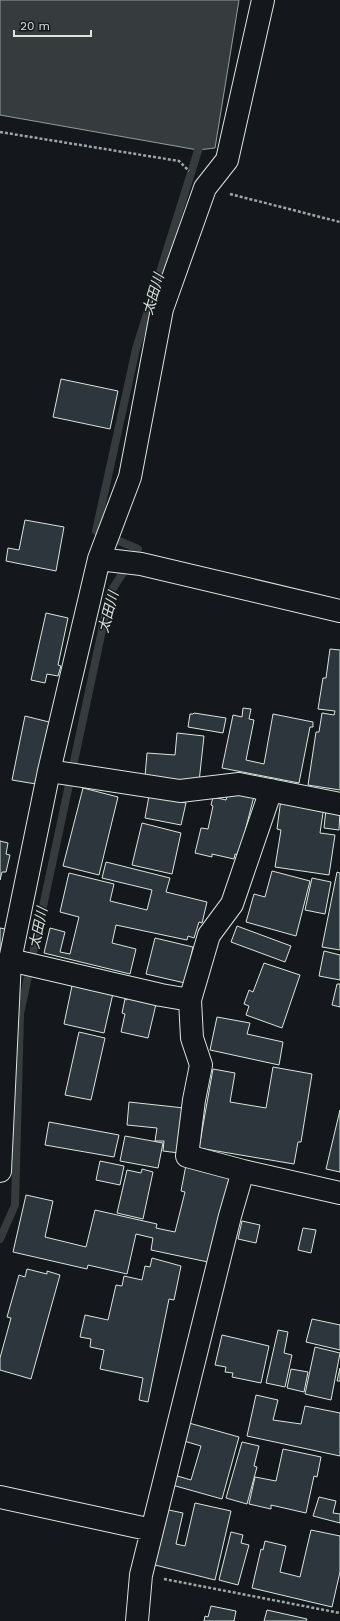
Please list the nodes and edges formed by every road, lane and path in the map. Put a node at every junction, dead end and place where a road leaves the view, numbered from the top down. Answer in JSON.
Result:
{"nodes":[{"id":1,"x":263,"y":0,"type":"edge"},
{"id":2,"x":0,"y":132,"type":"edge"},
{"id":3,"x":205,"y":188,"type":"junction"},
{"id":4,"x":340,"y":222,"type":"edge"},
{"id":5,"x":99,"y":559,"type":"junction"},
{"id":6,"x":340,"y":611,"type":"edge"},
{"id":7,"x":49,"y":771,"type":"junction"},
{"id":8,"x":271,"y":790,"type":"junction"},
{"id":9,"x":340,"y":804,"type":"edge"},
{"id":10,"x":10,"y":960,"type":"junction"},
{"id":11,"x":190,"y":1000,"type":"junction"},
{"id":12,"x":0,"y":1171,"type":"edge"},
{"id":13,"x":243,"y":1171,"type":"junction"},
{"id":14,"x":340,"y":1193,"type":"edge"},
{"id":15,"x":0,"y":1497,"type":"edge"},
{"id":16,"x":152,"y":1530,"type":"junction"},
{"id":17,"x":141,"y":1575,"type":"junction"},
{"id":18,"x":340,"y":1613,"type":"edge"},
{"id":19,"x":137,"y":1621,"type":"edge"}],
"edges":[{"from":1,"to":3,"type":"street"},
{"from":2,"to":3,"type":"path"},
{"from":3,"to":4,"type":"path"},
{"from":3,"to":5,"type":"street"},
{"from":5,"to":6,"type":"street"},
{"from":5,"to":7,"type":"street"},
{"from":7,"to":8,"type":"street"},
{"from":7,"to":10,"type":"street"},
{"from":8,"to":9,"type":"street"},
{"from":8,"to":11,"type":"street"},
{"from":10,"to":11,"type":"street"},
{"from":10,"to":12,"type":"street"},
{"from":11,"to":13,"type":"street"},
{"from":13,"to":14,"type":"street"},
{"from":13,"to":16,"type":"street"},
{"from":15,"to":16,"type":"street"},
{"from":16,"to":17,"type":"street"},
{"from":17,"to":18,"type":"path"},
{"from":17,"to":19,"type":"street"}]}
